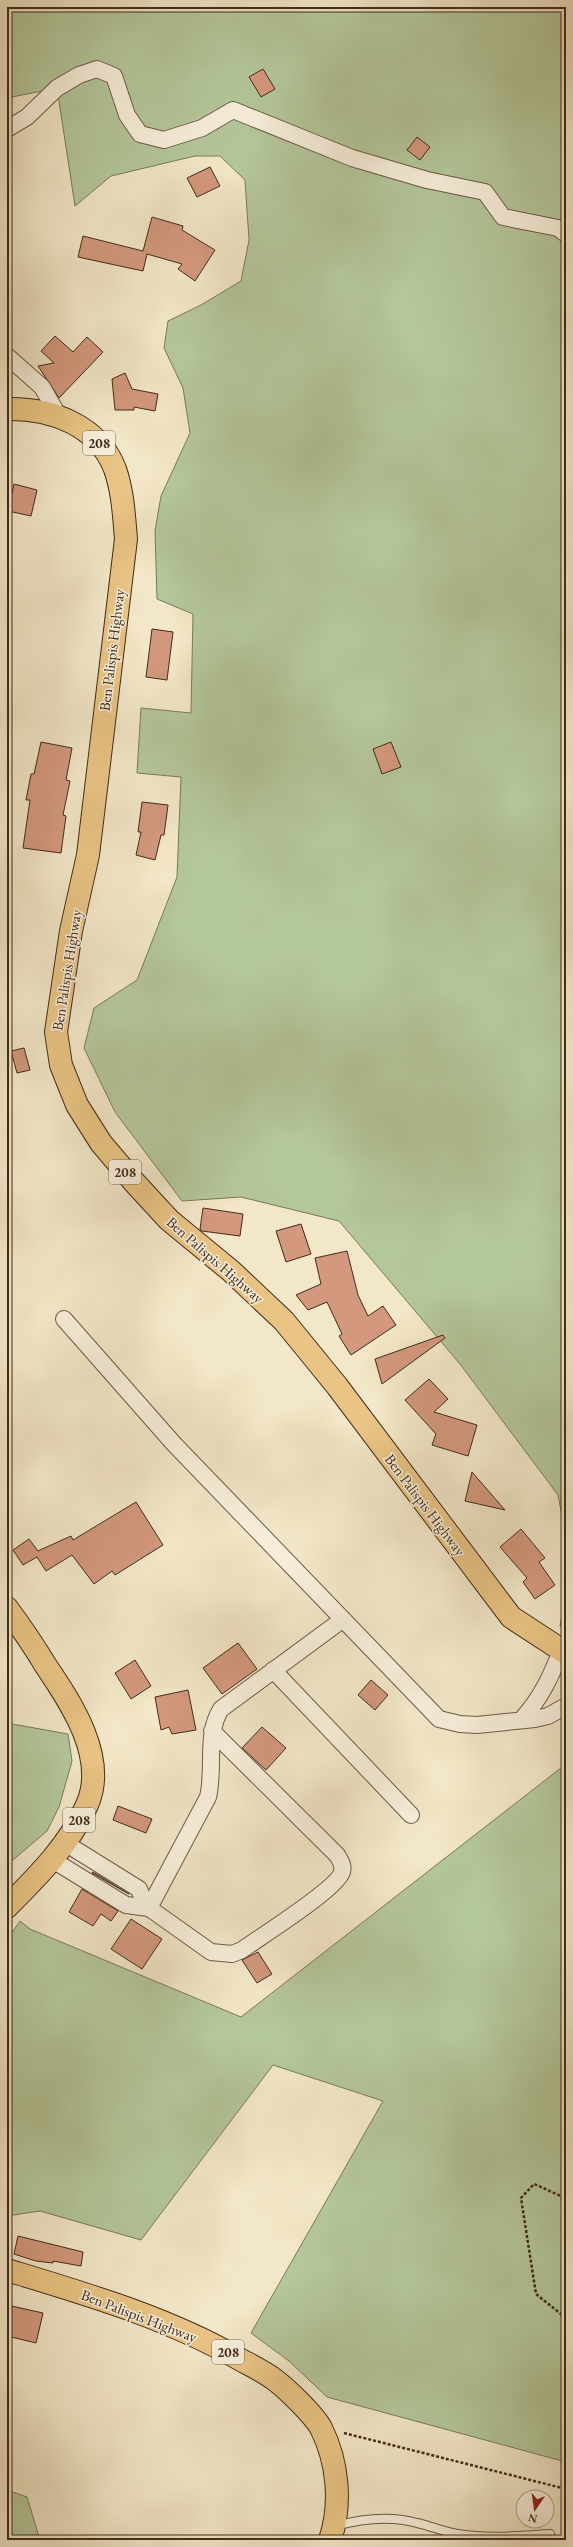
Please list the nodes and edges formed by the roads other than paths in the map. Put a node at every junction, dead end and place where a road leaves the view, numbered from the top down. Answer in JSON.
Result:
{"nodes":[{"id":1,"x":7,"y":129,"type":"edge"},
{"id":2,"x":566,"y":234,"type":"edge"},
{"id":3,"x":7,"y":356,"type":"edge"},
{"id":4,"x":7,"y":410,"type":"edge"},
{"id":5,"x":58,"y":415,"type":"junction"},
{"id":6,"x":64,"y":1319,"type":"dead end"},
{"id":7,"x":7,"y":1608,"type":"edge"},
{"id":8,"x":342,"y":1620,"type":"junction"},
{"id":9,"x":564,"y":1652,"type":"edge"},
{"id":10,"x":273,"y":1670,"type":"junction"},
{"id":11,"x":566,"y":1706,"type":"edge"},
{"id":12,"x":522,"y":1719,"type":"junction"},
{"id":13,"x":212,"y":1731,"type":"junction"},
{"id":14,"x":411,"y":1815,"type":"dead end"},
{"id":15,"x":58,"y":1851,"type":"junction"},
{"id":16,"x":7,"y":1906,"type":"edge"},
{"id":17,"x":148,"y":1907,"type":"junction"},
{"id":18,"x":7,"y":2270,"type":"edge"},
{"id":19,"x":333,"y":2533,"type":"edge"},
{"id":20,"x":550,"y":2534,"type":"dead end"}],
"edges":[{"from":1,"to":2,"type":"street"},
{"from":3,"to":5,"type":"street"},
{"from":4,"to":5,"type":"main road","name":"Ben Palispis Highway","number":"208"},
{"from":5,"to":9,"type":"main road","name":"Ben Palispis Highway","number":"208"},
{"from":6,"to":8,"type":"street"},
{"from":7,"to":15,"type":"main road","number":"208"},
{"from":8,"to":10,"type":"street"},
{"from":8,"to":12,"type":"street"},
{"from":9,"to":12,"type":"street"},
{"from":10,"to":13,"type":"street"},
{"from":10,"to":14,"type":"street"},
{"from":11,"to":12,"type":"street"},
{"from":13,"to":17,"type":"street"},
{"from":13,"to":17,"type":"street"},
{"from":15,"to":16,"type":"main road","number":"208"},
{"from":15,"to":17,"type":"street"},
{"from":18,"to":19,"type":"main road","name":"Ben Palispis Highway","number":"208"},
{"from":19,"to":20,"type":"lane"}]}
